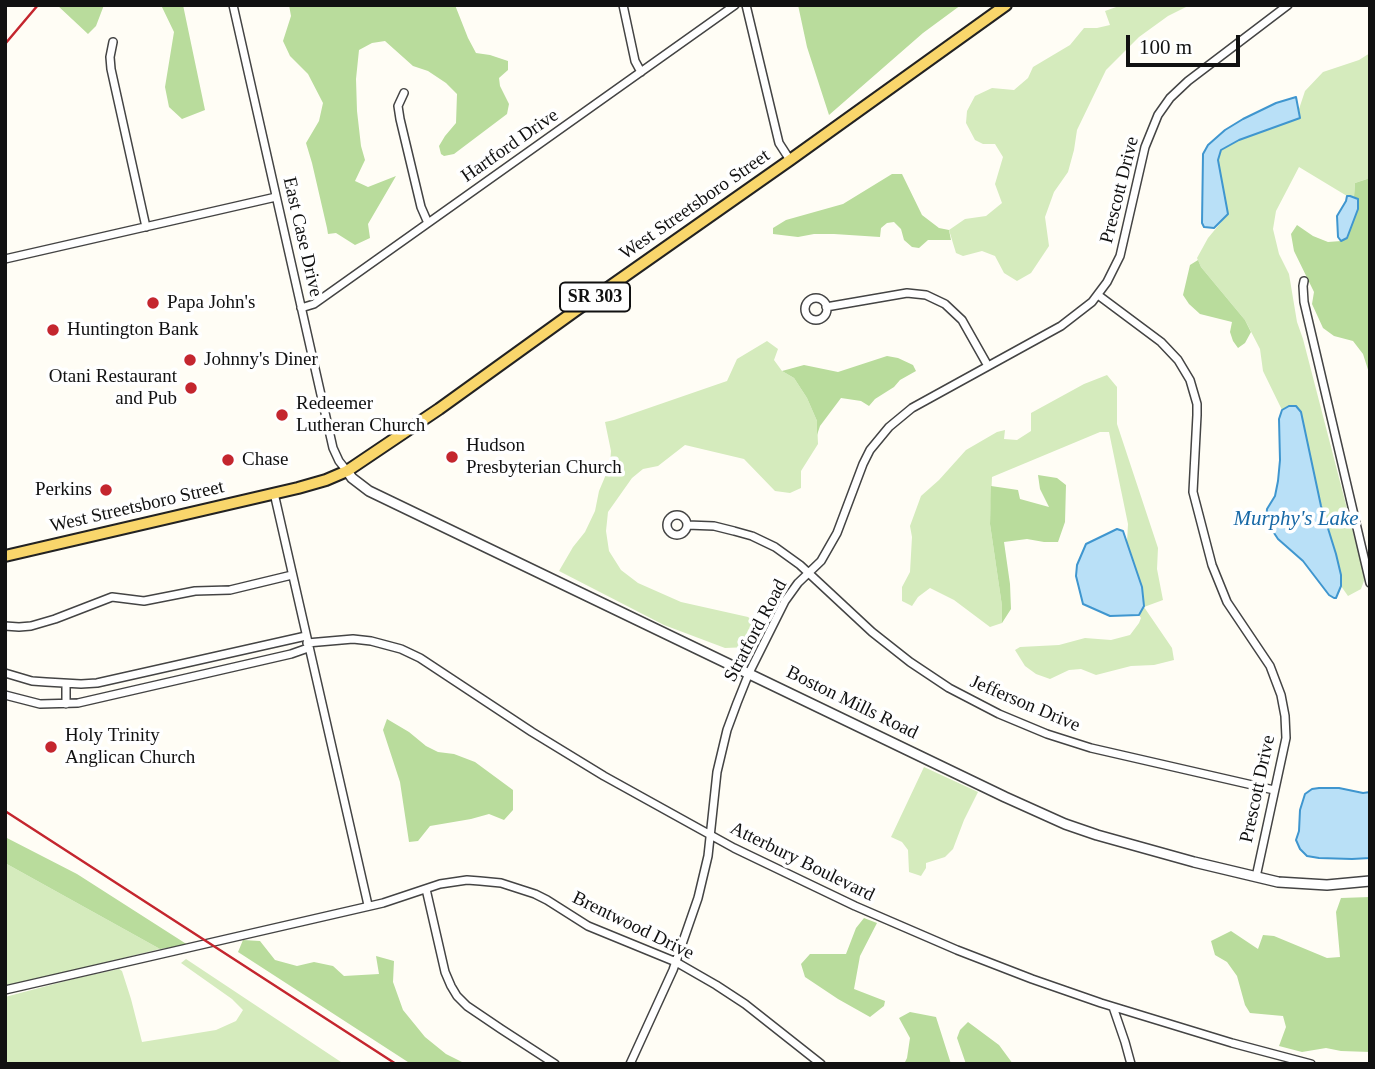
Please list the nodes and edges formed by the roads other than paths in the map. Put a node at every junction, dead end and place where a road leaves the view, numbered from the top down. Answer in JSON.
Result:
{"nodes":[{"id":1,"x":233,"y":5,"type":"edge"},
{"id":2,"x":622,"y":5,"type":"edge"},
{"id":3,"x":735,"y":5,"type":"edge"},
{"id":4,"x":746,"y":5,"type":"edge"},
{"id":5,"x":1006,"y":5,"type":"edge"},
{"id":6,"x":1289,"y":5,"type":"edge"},
{"id":7,"x":113,"y":42,"type":"dead end"},
{"id":8,"x":641,"y":72,"type":"junction"},
{"id":9,"x":404,"y":93,"type":"dead end"},
{"id":10,"x":790,"y":160,"type":"junction"},
{"id":11,"x":276,"y":197,"type":"junction"},
{"id":12,"x":428,"y":223,"type":"junction"},
{"id":13,"x":146,"y":227,"type":"junction"},
{"id":14,"x":5,"y":259,"type":"edge"},
{"id":15,"x":1304,"y":281,"type":"dead end"},
{"id":16,"x":1098,"y":295,"type":"junction"},
{"id":17,"x":826,"y":307,"type":"dead end"},
{"id":18,"x":302,"y":308,"type":"junction"},
{"id":19,"x":988,"y":366,"type":"junction"},
{"id":20,"x":347,"y":471,"type":"junction"},
{"id":21,"x":274,"y":494,"type":"junction"},
{"id":22,"x":687,"y":525,"type":"dead end"},
{"id":23,"x":5,"y":556,"type":"edge"},
{"id":24,"x":808,"y":573,"type":"junction"},
{"id":25,"x":292,"y":575,"type":"junction"},
{"id":26,"x":1370,"y":583,"type":"edge"},
{"id":27,"x":5,"y":626,"type":"edge"},
{"id":28,"x":307,"y":642,"type":"junction"},
{"id":29,"x":5,"y":673,"type":"edge"},
{"id":30,"x":749,"y":673,"type":"junction"},
{"id":31,"x":66,"y":684,"type":"junction"},
{"id":32,"x":5,"y":695,"type":"edge"},
{"id":33,"x":66,"y":704,"type":"junction"},
{"id":34,"x":1274,"y":790,"type":"junction"},
{"id":35,"x":710,"y":835,"type":"junction"},
{"id":36,"x":1256,"y":877,"type":"junction"},
{"id":37,"x":1370,"y":881,"type":"edge"},
{"id":38,"x":426,"y":889,"type":"junction"},
{"id":39,"x":368,"y":905,"type":"junction"},
{"id":40,"x":676,"y":962,"type":"junction"},
{"id":41,"x":5,"y":990,"type":"edge"},
{"id":42,"x":1112,"y":1007,"type":"junction"},
{"id":43,"x":555,"y":1064,"type":"edge"},
{"id":44,"x":630,"y":1064,"type":"edge"},
{"id":45,"x":821,"y":1064,"type":"edge"},
{"id":46,"x":1131,"y":1064,"type":"edge"},
{"id":47,"x":1311,"y":1064,"type":"edge"}],
"edges":[{"from":1,"to":11,"type":"street","name":"East Case Drive"},
{"from":2,"to":8,"type":"street"},
{"from":3,"to":8,"type":"street","name":"Hartford Drive"},
{"from":4,"to":10,"type":"street"},
{"from":5,"to":10,"type":"main road","name":"West Streetsboro Street","number":"SR 303"},
{"from":6,"to":16,"type":"street","name":"Prescott Drive"},
{"from":7,"to":13,"type":"street"},
{"from":8,"to":12,"type":"street","name":"Hartford Drive"},
{"from":9,"to":12,"type":"street"},
{"from":10,"to":20,"type":"main road","name":"West Streetsboro Street","number":"SR 303"},
{"from":11,"to":13,"type":"street"},
{"from":11,"to":18,"type":"street","name":"East Case Drive"},
{"from":12,"to":18,"type":"street","name":"Hartford Drive"},
{"from":13,"to":14,"type":"street"},
{"from":15,"to":26,"type":"street"},
{"from":16,"to":19,"type":"street","name":"Stratford Road"},
{"from":16,"to":34,"type":"street","name":"Prescott Drive"},
{"from":17,"to":19,"type":"street"},
{"from":18,"to":20,"type":"street","name":"East Case Drive"},
{"from":19,"to":24,"type":"street","name":"Stratford Road"},
{"from":20,"to":21,"type":"main road","name":"West Streetsboro Street","number":"SR 303"},
{"from":20,"to":30,"type":"street","name":"Boston Mills Road"},
{"from":21,"to":23,"type":"main road","name":"West Streetsboro Street","number":"SR 303"},
{"from":21,"to":25,"type":"street"},
{"from":22,"to":24,"type":"street","name":"Jefferson Drive"},
{"from":24,"to":30,"type":"street","name":"Stratford Road"},
{"from":24,"to":34,"type":"street","name":"Jefferson Drive"},
{"from":25,"to":27,"type":"street"},
{"from":25,"to":28,"type":"street"},
{"from":28,"to":31,"type":"street","name":"Atterbury Boulevard"},
{"from":28,"to":33,"type":"street","name":"Atterbury Boulevard"},
{"from":28,"to":35,"type":"street","name":"Atterbury Boulevard"},
{"from":28,"to":39,"type":"street"},
{"from":29,"to":31,"type":"street","name":"Atterbury Boulevard"},
{"from":30,"to":35,"type":"street","name":"Stratford Road"},
{"from":30,"to":36,"type":"street","name":"Boston Mills Road"},
{"from":31,"to":33,"type":"street"},
{"from":32,"to":33,"type":"street","name":"Atterbury Boulevard"},
{"from":34,"to":36,"type":"street","name":"Prescott Drive"},
{"from":35,"to":40,"type":"street","name":"Stratford Road"},
{"from":35,"to":42,"type":"street","name":"Atterbury Boulevard"},
{"from":36,"to":37,"type":"street","name":"Boston Mills Road"},
{"from":38,"to":39,"type":"street","name":"Brentwood Drive"},
{"from":38,"to":40,"type":"street","name":"Brentwood Drive"},
{"from":38,"to":43,"type":"street"},
{"from":39,"to":41,"type":"street","name":"Brentwood Drive"},
{"from":40,"to":44,"type":"street","name":"Stratford Road"},
{"from":40,"to":45,"type":"street","name":"Brentwood Drive"},
{"from":42,"to":46,"type":"street"},
{"from":42,"to":47,"type":"street","name":"Atterbury Boulevard"}]}
